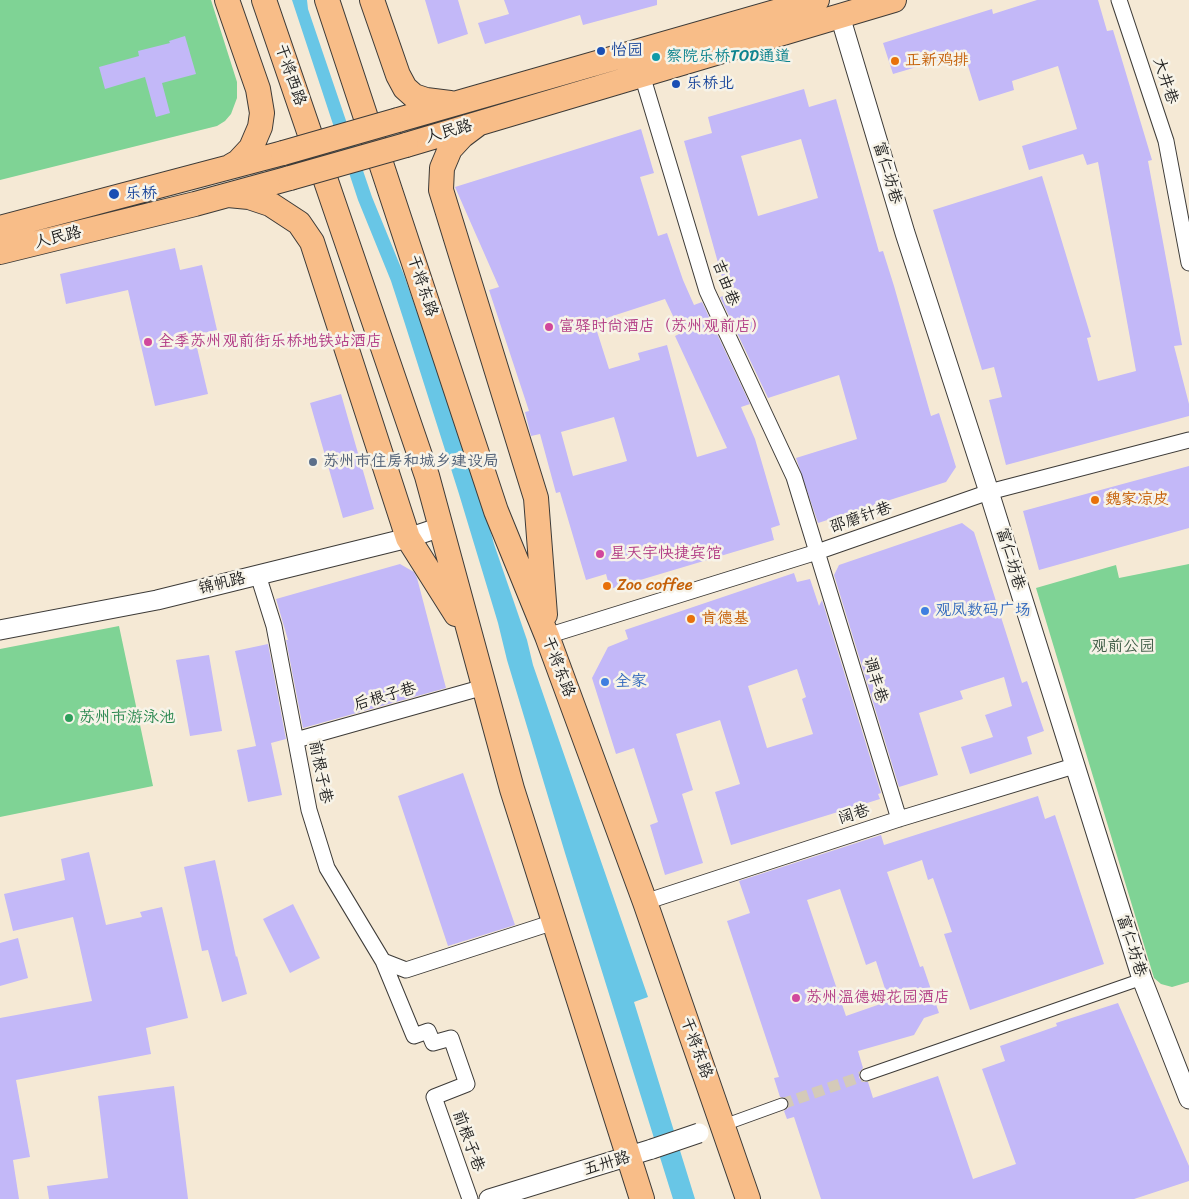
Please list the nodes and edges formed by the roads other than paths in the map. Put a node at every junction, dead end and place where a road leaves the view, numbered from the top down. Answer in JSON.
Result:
{"nodes":[{"id":1,"x":227,"y":0,"type":"edge"},
{"id":2,"x":264,"y":0,"type":"edge"},
{"id":3,"x":327,"y":0,"type":"edge"},
{"id":4,"x":372,"y":0,"type":"edge"},
{"id":5,"x":817,"y":0,"type":"edge"},
{"id":6,"x":894,"y":0,"type":"edge"},
{"id":7,"x":1119,"y":0,"type":"edge"},
{"id":8,"x":840,"y":16,"type":"junction"},
{"id":9,"x":642,"y":75,"type":"junction"},
{"id":10,"x":462,"y":102,"type":"junction"},
{"id":11,"x":478,"y":124,"type":"junction"},
{"id":12,"x":225,"y":169,"type":"junction"},
{"id":13,"x":228,"y":195,"type":"junction"},
{"id":14,"x":0,"y":228,"type":"edge"},
{"id":15,"x":0,"y":252,"type":"edge"},
{"id":16,"x":1189,"y":263,"type":"edge"},
{"id":17,"x":1189,"y":440,"type":"edge"},
{"id":18,"x":989,"y":492,"type":"junction"},
{"id":19,"x":441,"y":527,"type":"junction"},
{"id":20,"x":408,"y":538,"type":"junction"},
{"id":21,"x":818,"y":552,"type":"junction"},
{"id":22,"x":258,"y":575,"type":"junction"},
{"id":23,"x":0,"y":630,"type":"edge"},
{"id":24,"x":469,"y":634,"type":"junction"},
{"id":25,"x":547,"y":636,"type":"junction"},
{"id":26,"x":484,"y":687,"type":"junction"},
{"id":27,"x":296,"y":740,"type":"junction"},
{"id":28,"x":1074,"y":766,"type":"junction"},
{"id":29,"x":899,"y":819,"type":"junction"},
{"id":30,"x":645,"y":902,"type":"junction"},
{"id":31,"x":554,"y":922,"type":"junction"},
{"id":32,"x":382,"y":961,"type":"junction"},
{"id":33,"x":1142,"y":979,"type":"junction"},
{"id":34,"x":866,"y":1075,"type":"tunnel mouth"},
{"id":35,"x":1189,"y":1099,"type":"edge"},
{"id":36,"x":782,"y":1104,"type":"tunnel mouth"},
{"id":37,"x":724,"y":1125,"type":"junction"},
{"id":38,"x":629,"y":1157,"type":"junction"},
{"id":39,"x":470,"y":1199,"type":"edge"},
{"id":40,"x":489,"y":1199,"type":"edge"},
{"id":41,"x":642,"y":1199,"type":"edge"},
{"id":42,"x":748,"y":1199,"type":"edge"}],
"edges":[{"from":1,"to":12,"type":"main road"},
{"from":2,"to":19,"type":"main road","name":"干将西路"},
{"from":3,"to":25,"type":"main road","name":"干将东路"},
{"from":4,"to":10,"type":"main road"},
{"from":5,"to":10,"type":"main road","name":"人民路"},
{"from":6,"to":8,"type":"main road","name":"人民路"},
{"from":7,"to":16,"type":"street","name":"大井巷"},
{"from":8,"to":9,"type":"main road","name":"人民路"},
{"from":8,"to":18,"type":"street","name":"富仁坊巷"},
{"from":9,"to":11,"type":"main road","name":"人民路"},
{"from":9,"to":21,"type":"street","name":"吉由巷"},
{"from":10,"to":12,"type":"main road","name":"人民路","bridge":true},
{"from":11,"to":13,"type":"main road","name":"人民路","bridge":true},
{"from":11,"to":25,"type":"main road"},
{"from":12,"to":14,"type":"main road","name":"人民路"},
{"from":13,"to":15,"type":"main road","name":"人民路"},
{"from":13,"to":20,"type":"main road"},
{"from":17,"to":18,"type":"street","name":"邵磨针巷"},
{"from":18,"to":21,"type":"street","name":"邵磨针巷"},
{"from":18,"to":28,"type":"street","name":"富仁坊巷"},
{"from":19,"to":20,"type":"street","name":"锦帆路"},
{"from":19,"to":24,"type":"main road"},
{"from":20,"to":22,"type":"street","name":"锦帆路"},
{"from":20,"to":24,"type":"main road"},
{"from":21,"to":25,"type":"street","name":"邵磨针巷"},
{"from":21,"to":29,"type":"street","name":"调丰巷"},
{"from":22,"to":23,"type":"street","name":"锦帆路"},
{"from":22,"to":27,"type":"street","name":"前根子巷"},
{"from":24,"to":26,"type":"main road"},
{"from":25,"to":30,"type":"main road","name":"干将东路"},
{"from":26,"to":27,"type":"street","name":"后根子巷"},
{"from":26,"to":31,"type":"main road"},
{"from":27,"to":32,"type":"street","name":"前根子巷"},
{"from":28,"to":29,"type":"street","name":"阔巷"},
{"from":28,"to":33,"type":"street","name":"富仁坊巷"},
{"from":29,"to":30,"type":"street","name":"阔巷"},
{"from":30,"to":37,"type":"main road","name":"干将东路"},
{"from":31,"to":32,"type":"street"},
{"from":31,"to":38,"type":"main road"},
{"from":32,"to":39,"type":"street","name":"前根子巷"},
{"from":33,"to":34,"type":"street"},
{"from":33,"to":35,"type":"street","name":"富仁坊巷"},
{"from":36,"to":37,"type":"street"},
{"from":37,"to":38,"type":"street","name":"五卅路","bridge":true},
{"from":37,"to":42,"type":"main road","name":"干将东路"},
{"from":38,"to":40,"type":"street","name":"五卅路"},
{"from":38,"to":41,"type":"main road"}]}
